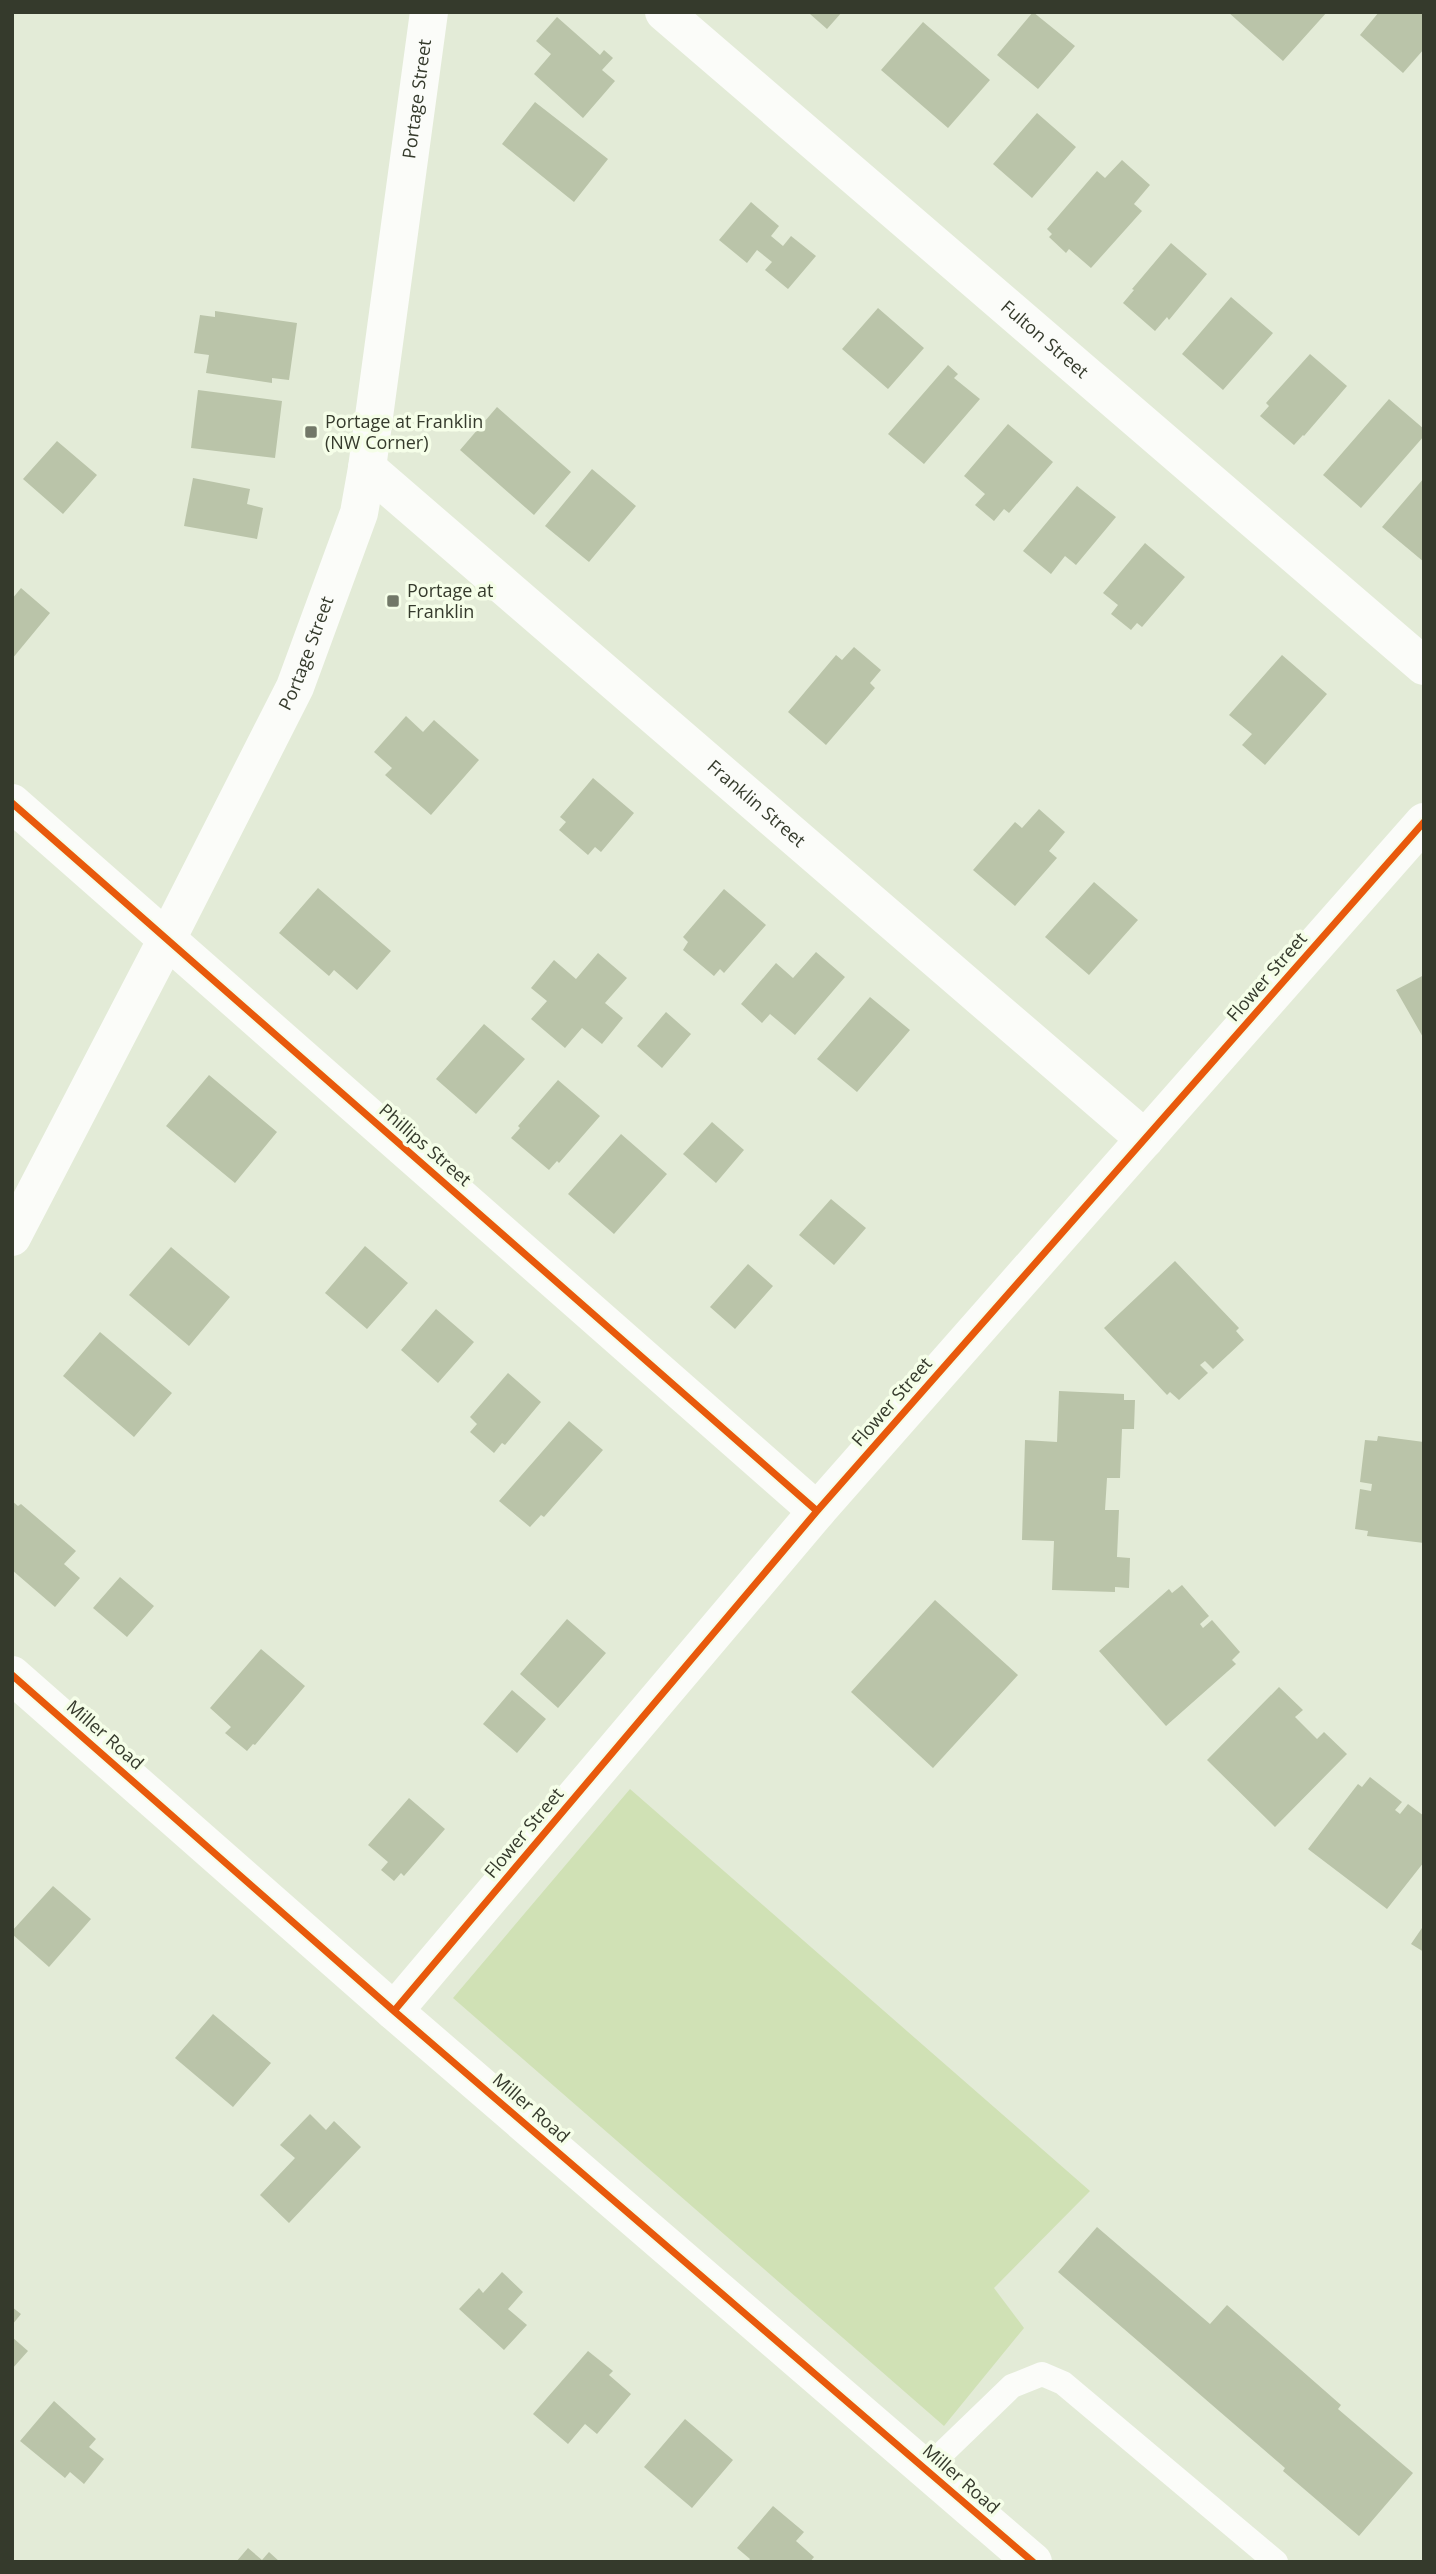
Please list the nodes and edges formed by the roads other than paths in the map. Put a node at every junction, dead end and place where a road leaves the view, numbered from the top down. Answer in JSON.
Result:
{"nodes":[{"id":1,"x":429,"y":12,"type":"edge"},
{"id":2,"x":664,"y":12,"type":"edge"},
{"id":3,"x":367,"y":468,"type":"junction"},
{"id":4,"x":1424,"y":666,"type":"edge"},
{"id":5,"x":12,"y":803,"type":"edge"},
{"id":6,"x":1424,"y":822,"type":"edge"},
{"id":7,"x":167,"y":939,"type":"junction"},
{"id":8,"x":1144,"y":1139,"type":"junction"},
{"id":9,"x":12,"y":1237,"type":"edge"},
{"id":10,"x":817,"y":1511,"type":"junction"},
{"id":11,"x":12,"y":1675,"type":"edge"},
{"id":12,"x":394,"y":2011,"type":"junction"},
{"id":13,"x":926,"y":2469,"type":"junction"},
{"id":14,"x":1033,"y":2562,"type":"edge"},
{"id":15,"x":1276,"y":2562,"type":"edge"}],
"edges":[{"from":1,"to":3,"type":"street","name":"Portage Street"},
{"from":2,"to":4,"type":"street","name":"Fulton Street"},
{"from":3,"to":7,"type":"street","name":"Portage Street"},
{"from":3,"to":8,"type":"street","name":"Franklin Street"},
{"from":5,"to":7,"type":"street","name":"Phillips Street"},
{"from":6,"to":8,"type":"street","name":"Flower Street"},
{"from":7,"to":9,"type":"street","name":"Portage Street"},
{"from":7,"to":10,"type":"street","name":"Phillips Street"},
{"from":8,"to":10,"type":"street","name":"Flower Street"},
{"from":10,"to":12,"type":"street","name":"Flower Street"},
{"from":11,"to":12,"type":"street","name":"Miller Road"},
{"from":12,"to":13,"type":"street","name":"Miller Road"},
{"from":13,"to":14,"type":"street","name":"Miller Road"},
{"from":13,"to":15,"type":"lane"}]}
